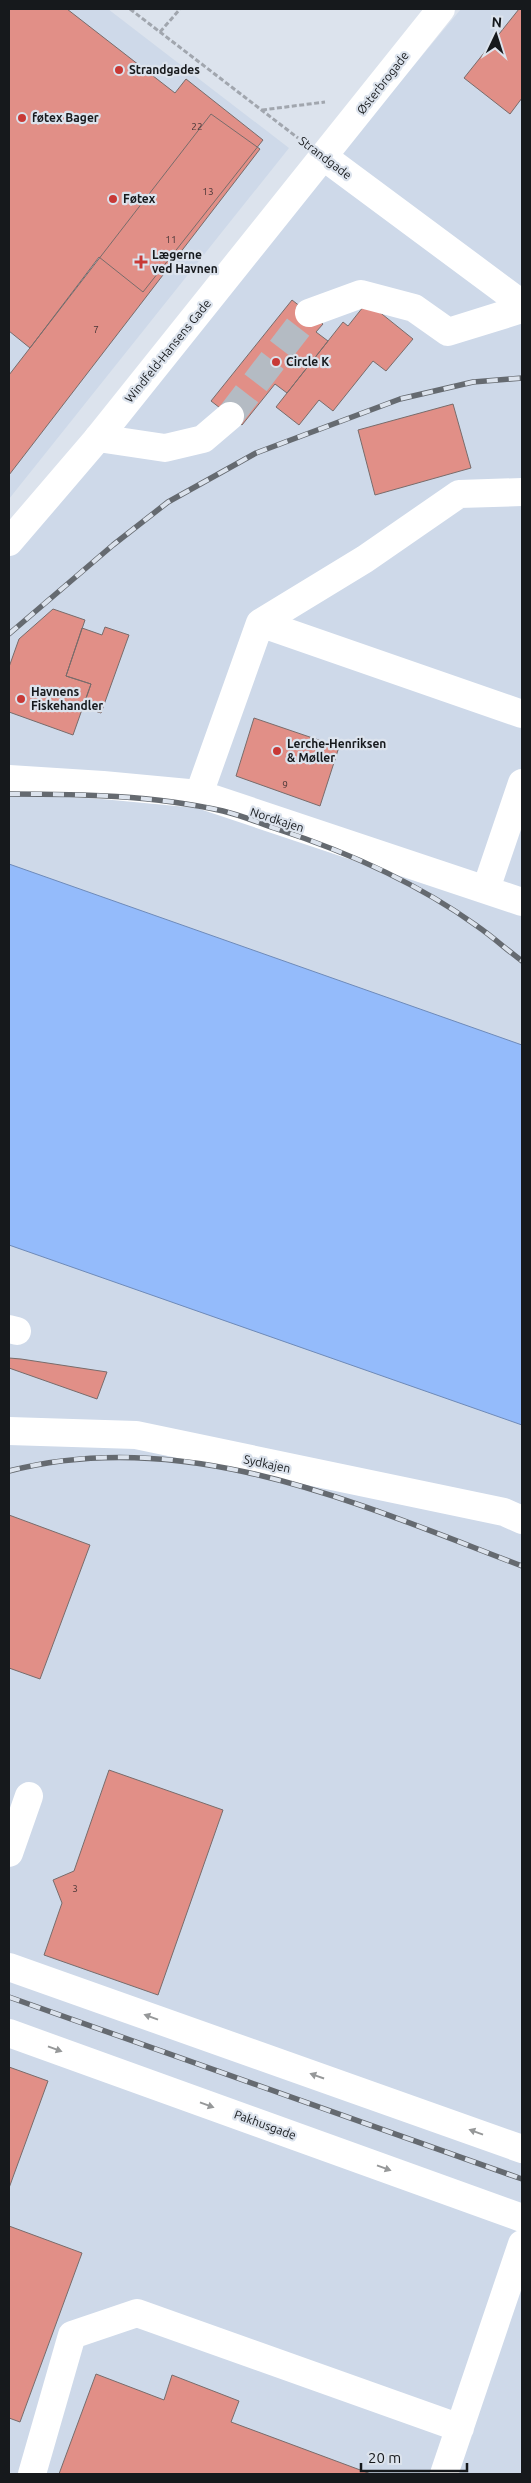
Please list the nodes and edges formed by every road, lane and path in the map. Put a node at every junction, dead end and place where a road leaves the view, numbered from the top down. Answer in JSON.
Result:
{"nodes":[{"id":1,"x":130,"y":9,"type":"edge"},
{"id":2,"x":180,"y":9,"type":"edge"},
{"id":3,"x":441,"y":9,"type":"edge"},
{"id":4,"x":160,"y":32,"type":"junction"},
{"id":5,"x":373,"y":96,"type":"junction"},
{"id":6,"x":262,"y":110,"type":"junction"},
{"id":7,"x":324,"y":158,"type":"junction"},
{"id":8,"x":511,"y":283,"type":"edge"},
{"id":9,"x":522,"y":304,"type":"edge"},
{"id":10,"x":522,"y":310,"type":"edge"},
{"id":11,"x":309,"y":313,"type":"tunnel mouth"},
{"id":12,"x":230,"y":416,"type":"tunnel mouth"},
{"id":13,"x":98,"y":438,"type":"junction"},
{"id":14,"x":522,"y":492,"type":"edge"},
{"id":15,"x":9,"y":542,"type":"edge"},
{"id":16,"x":260,"y":623,"type":"junction"},
{"id":17,"x":522,"y":714,"type":"edge"},
{"id":18,"x":13,"y":775,"type":"edge"},
{"id":19,"x":522,"y":783,"type":"edge"},
{"id":20,"x":199,"y":794,"type":"junction"},
{"id":21,"x":486,"y":889,"type":"junction"},
{"id":22,"x":522,"y":902,"type":"edge"},
{"id":23,"x":9,"y":1431,"type":"edge"},
{"id":24,"x":522,"y":1520,"type":"edge"},
{"id":25,"x":29,"y":1796,"type":"dead end"},
{"id":26,"x":9,"y":1853,"type":"edge"},
{"id":27,"x":9,"y":1967,"type":"edge"},
{"id":28,"x":9,"y":2033,"type":"edge"},
{"id":29,"x":522,"y":2149,"type":"edge"},
{"id":30,"x":522,"y":2218,"type":"edge"},
{"id":31,"x":522,"y":2244,"type":"edge"},
{"id":32,"x":460,"y":2428,"type":"junction"},
{"id":33,"x":32,"y":2474,"type":"edge"},
{"id":34,"x":444,"y":2474,"type":"edge"}],
"edges":[{"from":1,"to":4,"type":"path","name":"Strandgade"},
{"from":2,"to":4,"type":"path"},
{"from":3,"to":5,"type":"street","name":"Østerbrogade"},
{"from":4,"to":6,"type":"path","name":"Strandgade"},
{"from":5,"to":6,"type":"path"},
{"from":5,"to":7,"type":"street","name":"Østerbrogade"},
{"from":6,"to":7,"type":"path","name":"Strandgade"},
{"from":7,"to":8,"type":"street","name":"Strandgade"},
{"from":7,"to":13,"type":"street","name":"Windfeld-Hansens Gade"},
{"from":8,"to":9,"type":"street","name":"Strandgade"},
{"from":10,"to":11,"type":"street"},
{"from":12,"to":13,"type":"street"},
{"from":13,"to":15,"type":"street","name":"Windfeld-Hansens Gade"},
{"from":14,"to":16,"type":"street"},
{"from":16,"to":17,"type":"street"},
{"from":16,"to":20,"type":"street"},
{"from":18,"to":20,"type":"street","name":"Nordkajen"},
{"from":19,"to":21,"type":"street"},
{"from":20,"to":21,"type":"street","name":"Nordkajen"},
{"from":21,"to":22,"type":"street","name":"Nordkajen"},
{"from":23,"to":24,"type":"street","name":"Sydkajen"},
{"from":25,"to":26,"type":"street"},
{"from":29,"to":27,"type":"street","one_way":true},
{"from":28,"to":30,"type":"street","name":"Pakhusgade","one_way":true},
{"from":31,"to":32,"type":"street"},
{"from":32,"to":33,"type":"street"},
{"from":32,"to":34,"type":"street"}]}
